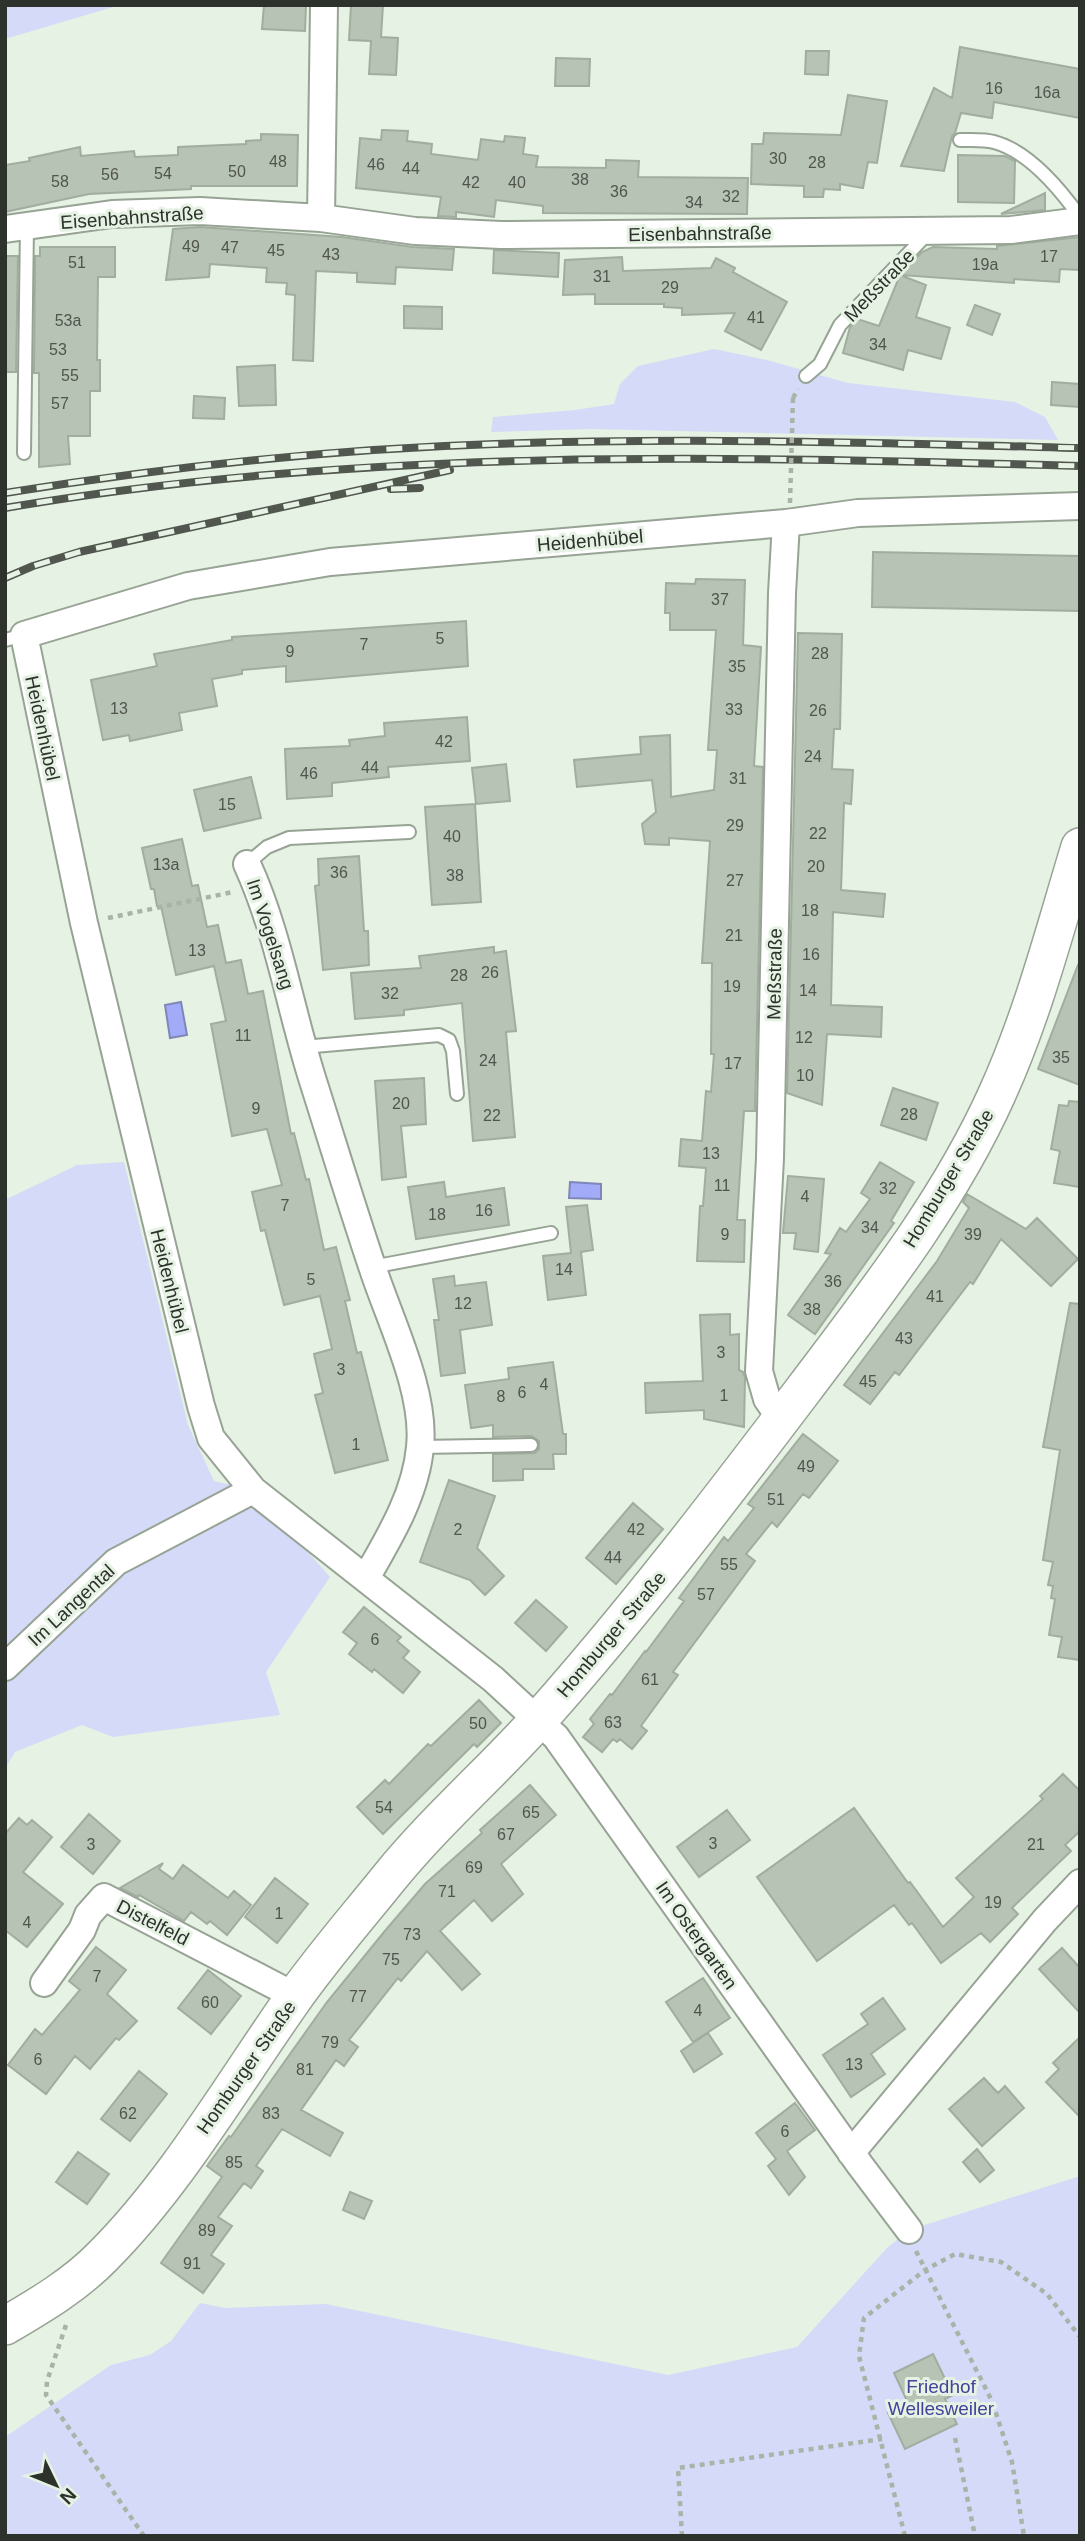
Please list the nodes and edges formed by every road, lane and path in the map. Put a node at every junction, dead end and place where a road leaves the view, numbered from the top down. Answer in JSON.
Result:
{"nodes":[{"id":1,"x":324,"y":5,"type":"edge"},
{"id":2,"x":960,"y":140,"type":"dead end"},
{"id":3,"x":321,"y":218,"type":"junction"},
{"id":4,"x":1080,"y":219,"type":"edge"},
{"id":5,"x":16,"y":227,"type":"edge"},
{"id":6,"x":931,"y":230,"type":"junction"},
{"id":7,"x":806,"y":376,"type":"dead end"},
{"id":8,"x":793,"y":398,"type":"dead end"},
{"id":9,"x":24,"y":453,"type":"dead end"},
{"id":10,"x":1080,"y":506,"type":"edge"},
{"id":11,"x":788,"y":513,"type":"junction"},
{"id":12,"x":15,"y":638,"type":"edge"},
{"id":13,"x":409,"y":832,"type":"dead end"},
{"id":14,"x":1080,"y":847,"type":"edge"},
{"id":15,"x":253,"y":875,"type":"junction"},
{"id":16,"x":84,"y":923,"type":"junction"},
{"id":17,"x":303,"y":1047,"type":"junction"},
{"id":18,"x":457,"y":1094,"type":"dead end"},
{"id":19,"x":551,"y":1233,"type":"dead end"},
{"id":20,"x":372,"y":1268,"type":"junction"},
{"id":21,"x":781,"y":1419,"type":"junction"},
{"id":22,"x":531,"y":1445,"type":"dead end"},
{"id":23,"x":420,"y":1447,"type":"junction"},
{"id":24,"x":253,"y":1490,"type":"junction"},
{"id":25,"x":366,"y":1578,"type":"junction"},
{"id":26,"x":5,"y":1667,"type":"edge"},
{"id":27,"x":539,"y":1719,"type":"junction"},
{"id":28,"x":1080,"y":1883,"type":"edge"},
{"id":29,"x":44,"y":1983,"type":"dead end"},
{"id":30,"x":295,"y":1996,"type":"junction"},
{"id":31,"x":851,"y":2153,"type":"junction"},
{"id":32,"x":909,"y":2230,"type":"joint"},
{"id":33,"x":925,"y":2270,"type":"junction"},
{"id":34,"x":56,"y":2294,"type":"junction"},
{"id":35,"x":5,"y":2326,"type":"edge"},
{"id":36,"x":1080,"y":2337,"type":"edge"},
{"id":37,"x":955,"y":2438,"type":"dead end"},
{"id":38,"x":882,"y":2439,"type":"junction"},
{"id":39,"x":144,"y":2536,"type":"edge"},
{"id":40,"x":682,"y":2536,"type":"edge"},
{"id":41,"x":905,"y":2536,"type":"edge"},
{"id":42,"x":975,"y":2536,"type":"edge"},
{"id":43,"x":1024,"y":2536,"type":"edge"}],
"edges":[{"from":1,"to":3,"type":"street"},
{"from":2,"to":4,"type":"lane"},
{"from":3,"to":5,"type":"street","name":"Eisenbahnstraße"},
{"from":3,"to":6,"type":"street","name":"Eisenbahnstraße"},
{"from":4,"to":6,"type":"street","name":"Eisenbahnstraße"},
{"from":5,"to":9,"type":"lane","name":"Eisenbahnstraße"},
{"from":6,"to":7,"type":"lane","name":"Meßstraße"},
{"from":8,"to":11,"type":"path","bridge":true},
{"from":10,"to":11,"type":"street","name":"Heidenhübel"},
{"from":11,"to":12,"type":"street","name":"Heidenhübel"},
{"from":11,"to":21,"type":"street","name":"Meßstraße"},
{"from":12,"to":16,"type":"street","name":"Heidenhübel"},
{"from":13,"to":15,"type":"lane","name":"Im Vogelsang"},
{"from":14,"to":21,"type":"main road","name":"Homburger Straße"},
{"from":15,"to":16,"type":"path"},
{"from":15,"to":17,"type":"street","name":"Im Vogelsang"},
{"from":16,"to":24,"type":"street","name":"Heidenhübel"},
{"from":17,"to":18,"type":"lane"},
{"from":17,"to":20,"type":"street","name":"Im Vogelsang"},
{"from":19,"to":20,"type":"lane"},
{"from":20,"to":23,"type":"street","name":"Im Vogelsang"},
{"from":21,"to":27,"type":"main road","name":"Homburger Straße"},
{"from":22,"to":23,"type":"lane"},
{"from":23,"to":25,"type":"street","name":"Im Vogelsang"},
{"from":24,"to":25,"type":"street","name":"Heidenhübel"},
{"from":24,"to":26,"type":"street","name":"Im Langental"},
{"from":25,"to":27,"type":"street","name":"Heidenhübel"},
{"from":27,"to":30,"type":"main road","name":"Homburger Straße"},
{"from":27,"to":31,"type":"street","name":"Im Ostergarten"},
{"from":28,"to":31,"type":"street"},
{"from":29,"to":30,"type":"street","name":"Distelfeld"},
{"from":30,"to":34,"type":"main road","name":"Homburger Straße"},
{"from":31,"to":32,"type":"street","name":"Im Ostergarten"},
{"from":32,"to":33,"type":"path"},
{"from":33,"to":36,"type":"path"},
{"from":33,"to":38,"type":"path"},
{"from":33,"to":43,"type":"path"},
{"from":34,"to":35,"type":"main road","name":"Homburger Straße"},
{"from":34,"to":39,"type":"path"},
{"from":37,"to":42,"type":"path"},
{"from":38,"to":40,"type":"path"},
{"from":38,"to":41,"type":"path"}]}
